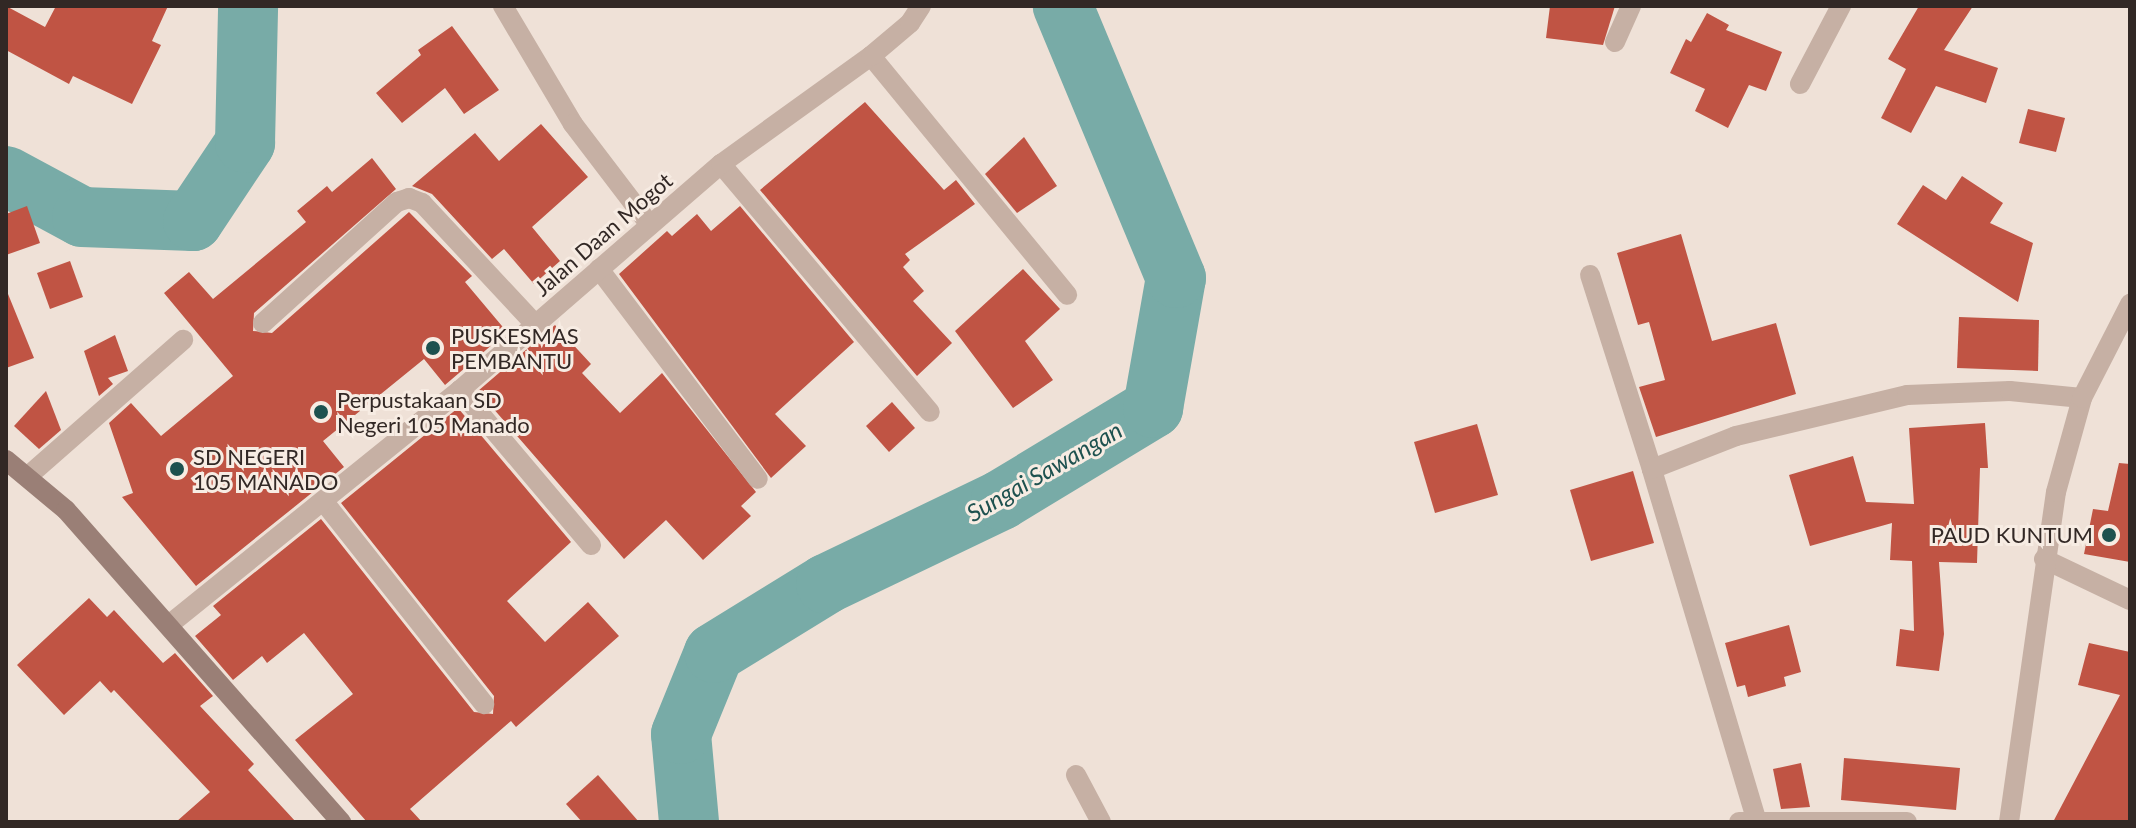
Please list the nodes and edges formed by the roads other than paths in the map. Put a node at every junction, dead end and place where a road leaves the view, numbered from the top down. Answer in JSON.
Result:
{"nodes":[{"id":1,"x":503,"y":6,"type":"edge"},
{"id":2,"x":921,"y":6,"type":"edge"},
{"id":3,"x":1631,"y":6,"type":"edge"},
{"id":4,"x":1841,"y":6,"type":"edge"},
{"id":5,"x":1615,"y":42,"type":"dead end"},
{"id":6,"x":871,"y":56,"type":"junction"},
{"id":7,"x":1800,"y":84,"type":"dead end"},
{"id":8,"x":721,"y":164,"type":"junction"},
{"id":9,"x":650,"y":225,"type":"junction"},
{"id":10,"x":599,"y":269,"type":"junction"},
{"id":11,"x":1590,"y":275,"type":"dead end"},
{"id":12,"x":1067,"y":295,"type":"dead end"},
{"id":13,"x":2130,"y":304,"type":"edge"},
{"id":14,"x":263,"y":323,"type":"dead end"},
{"id":15,"x":535,"y":324,"type":"junction"},
{"id":16,"x":183,"y":340,"type":"dead end"},
{"id":17,"x":460,"y":390,"type":"junction"},
{"id":18,"x":2082,"y":398,"type":"junction"},
{"id":19,"x":930,"y":412,"type":"dead end"},
{"id":20,"x":6,"y":460,"type":"edge"},
{"id":21,"x":1652,"y":469,"type":"junction"},
{"id":22,"x":27,"y":477,"type":"junction"},
{"id":23,"x":758,"y":479,"type":"dead end"},
{"id":24,"x":324,"y":502,"type":"junction"},
{"id":25,"x":591,"y":545,"type":"dead end"},
{"id":26,"x":2044,"y":559,"type":"junction"},
{"id":27,"x":2130,"y":600,"type":"edge"},
{"id":28,"x":170,"y":624,"type":"junction"},
{"id":29,"x":484,"y":704,"type":"dead end"},
{"id":30,"x":1076,"y":775,"type":"dead end"},
{"id":31,"x":1751,"y":821,"type":"edge"},
{"id":32,"x":341,"y":822,"type":"edge"},
{"id":33,"x":1101,"y":822,"type":"edge"},
{"id":34,"x":1907,"y":822,"type":"edge"},
{"id":35,"x":2009,"y":822,"type":"edge"}],
"edges":[{"from":1,"to":9,"type":"street"},
{"from":2,"to":6,"type":"street","name":"Jalan Daan Mogot"},
{"from":3,"to":5,"type":"street"},
{"from":4,"to":7,"type":"street"},
{"from":6,"to":8,"type":"street","name":"Jalan Daan Mogot"},
{"from":6,"to":12,"type":"street"},
{"from":8,"to":9,"type":"street","name":"Jalan Daan Mogot"},
{"from":8,"to":19,"type":"street"},
{"from":9,"to":10,"type":"street","name":"Jalan Daan Mogot"},
{"from":10,"to":15,"type":"street","name":"Jalan Daan Mogot"},
{"from":10,"to":23,"type":"street"},
{"from":11,"to":21,"type":"street"},
{"from":13,"to":18,"type":"street"},
{"from":14,"to":15,"type":"street"},
{"from":15,"to":17,"type":"street","name":"Jalan Daan Mogot"},
{"from":16,"to":22,"type":"street"},
{"from":17,"to":24,"type":"street","name":"Jalan Daan Mogot"},
{"from":17,"to":25,"type":"street"},
{"from":18,"to":21,"type":"street"},
{"from":18,"to":26,"type":"street"},
{"from":20,"to":22,"type":"main road"},
{"from":21,"to":31,"type":"street"},
{"from":22,"to":28,"type":"main road"},
{"from":24,"to":28,"type":"street","name":"Jalan Daan Mogot"},
{"from":24,"to":29,"type":"street"},
{"from":26,"to":27,"type":"street"},
{"from":26,"to":35,"type":"street"},
{"from":28,"to":32,"type":"main road"},
{"from":30,"to":33,"type":"street"},
{"from":31,"to":34,"type":"street"}]}
